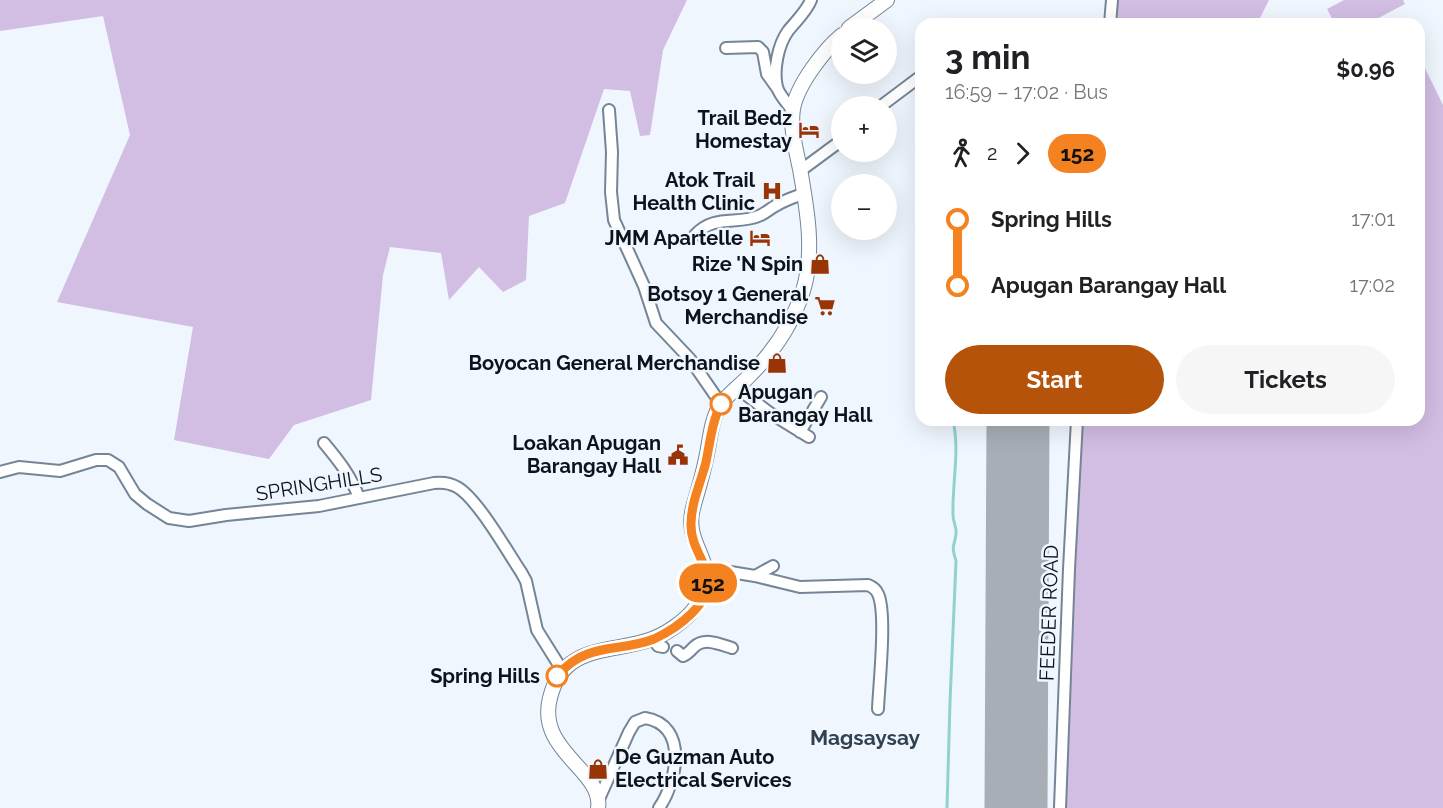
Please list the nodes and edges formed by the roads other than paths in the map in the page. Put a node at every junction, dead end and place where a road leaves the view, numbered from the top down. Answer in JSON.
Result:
{"nodes":[{"id":1,"x":811,"y":0,"type":"edge"},
{"id":2,"x":887,"y":0,"type":"edge"},
{"id":3,"x":1112,"y":0,"type":"edge"},
{"id":4,"x":863,"y":18,"type":"edge"},
{"id":5,"x":1110,"y":18,"type":"edge"},
{"id":6,"x":831,"y":46,"type":"edge"},
{"id":7,"x":726,"y":48,"type":"dead end"},
{"id":8,"x":915,"y":80,"type":"edge"},
{"id":9,"x":777,"y":88,"type":"junction"},
{"id":10,"x":894,"y":96,"type":"edge"},
{"id":11,"x":609,"y":110,"type":"dead end"},
{"id":12,"x":793,"y":111,"type":"junction"},
{"id":13,"x":831,"y":148,"type":"edge"},
{"id":14,"x":800,"y":171,"type":"junction"},
{"id":15,"x":803,"y":194,"type":"junction"},
{"id":16,"x":695,"y":235,"type":"dead end"},
{"id":17,"x":737,"y":388,"type":"junction"},
{"id":18,"x":821,"y":397,"type":"dead end"},
{"id":19,"x":721,"y":404,"type":"junction"},
{"id":20,"x":1077,"y":426,"type":"edge"},
{"id":21,"x":324,"y":443,"type":"dead end"},
{"id":22,"x":0,"y":472,"type":"edge"},
{"id":23,"x":359,"y":498,"type":"junction"},
{"id":24,"x":773,"y":566,"type":"dead end"},
{"id":25,"x":706,"y":568,"type":"junction"},
{"id":26,"x":755,"y":576,"type":"junction"},
{"id":27,"x":732,"y":648,"type":"dead end"},
{"id":28,"x":677,"y":651,"type":"dead end"},
{"id":29,"x":562,"y":670,"type":"junction"},
{"id":30,"x":879,"y":709,"type":"dead end"},
{"id":31,"x":599,"y":804,"type":"edge"},
{"id":32,"x":659,"y":808,"type":"edge"},
{"id":33,"x":1060,"y":808,"type":"edge"}],
"edges":[{"from":1,"to":9,"type":"street"},
{"from":2,"to":4,"type":"main road"},
{"from":3,"to":5,"type":"street"},
{"from":6,"to":12,"type":"main road"},
{"from":7,"to":9,"type":"street"},
{"from":8,"to":10,"type":"street"},
{"from":9,"to":12,"type":"street"},
{"from":11,"to":19,"type":"street"},
{"from":12,"to":14,"type":"main road"},
{"from":13,"to":14,"type":"street"},
{"from":14,"to":15,"type":"main road"},
{"from":15,"to":16,"type":"street"},
{"from":15,"to":17,"type":"main road"},
{"from":17,"to":18,"type":"street"},
{"from":17,"to":19,"type":"main road"},
{"from":19,"to":25,"type":"main road"},
{"from":20,"to":33,"type":"street","name":"FEEDER ROAD"},
{"from":21,"to":23,"type":"street"},
{"from":22,"to":23,"type":"street","name":"SPRINGHILLS"},
{"from":23,"to":29,"type":"street","name":"SPRINGHILLS"},
{"from":24,"to":26,"type":"street"},
{"from":25,"to":26,"type":"street"},
{"from":25,"to":29,"type":"main road"},
{"from":26,"to":30,"type":"street"},
{"from":27,"to":28,"type":"street"},
{"from":29,"to":31,"type":"main road"},
{"from":31,"to":32,"type":"street"}]}
